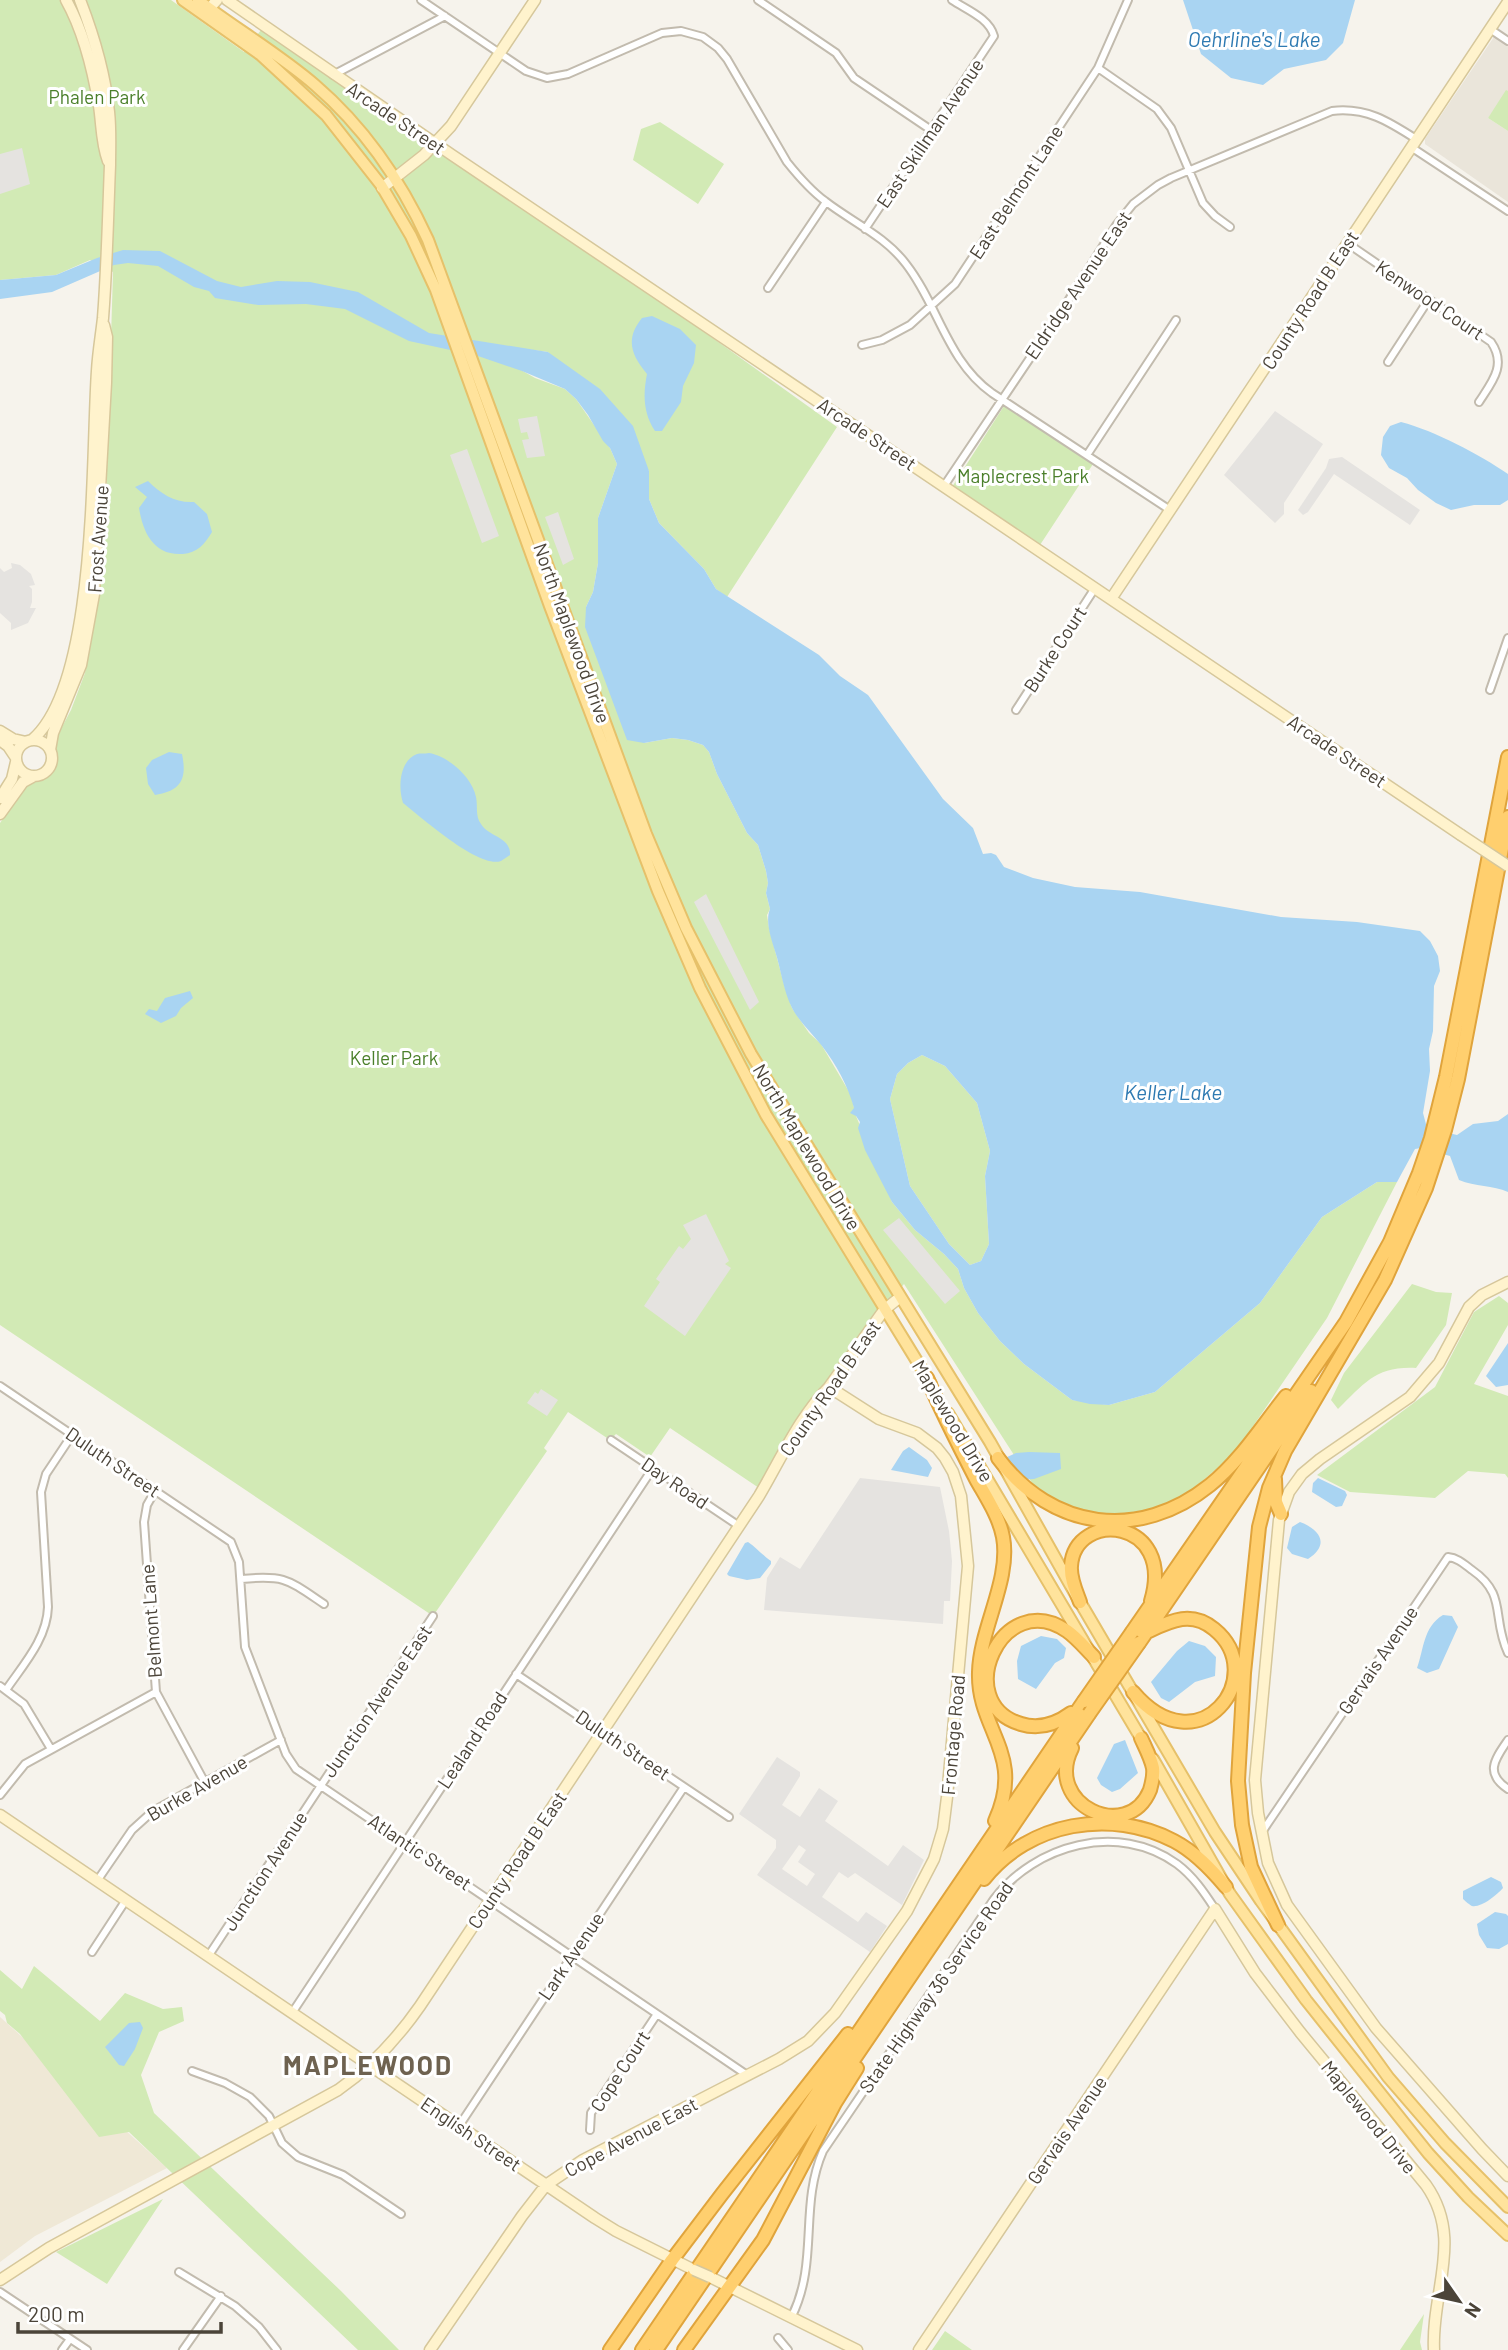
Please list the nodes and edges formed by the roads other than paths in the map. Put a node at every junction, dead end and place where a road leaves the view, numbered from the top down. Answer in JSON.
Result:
{"nodes":[{"id":1,"x":66,"y":0,"type":"edge"},
{"id":2,"x":80,"y":0,"type":"edge"},
{"id":3,"x":183,"y":0,"type":"edge"},
{"id":4,"x":198,"y":0,"type":"edge"},
{"id":5,"x":227,"y":0,"type":"edge"},
{"id":6,"x":421,"y":0,"type":"edge"},
{"id":7,"x":535,"y":0,"type":"edge"},
{"id":8,"x":758,"y":0,"type":"edge"},
{"id":9,"x":952,"y":0,"type":"edge"},
{"id":10,"x":1128,"y":0,"type":"edge"},
{"id":11,"x":1508,"y":2,"type":"edge"},
{"id":12,"x":210,"y":8,"type":"edge"},
{"id":13,"x":445,"y":16,"type":"junction"},
{"id":14,"x":1490,"y":29,"type":"junction"},
{"id":15,"x":1508,"y":41,"type":"edge"},
{"id":16,"x":500,"y":53,"type":"junction"},
{"id":17,"x":1098,"y":68,"type":"junction"},
{"id":18,"x":333,"y":75,"type":"junction"},
{"id":19,"x":931,"y":130,"type":"junction"},
{"id":20,"x":1413,"y":143,"type":"junction"},
{"id":21,"x":436,"y":145,"type":"junction"},
{"id":22,"x":110,"y":164,"type":"junction"},
{"id":23,"x":1188,"y":171,"type":"junction"},
{"id":24,"x":396,"y":178,"type":"junction"},
{"id":25,"x":382,"y":188,"type":"junction"},
{"id":26,"x":825,"y":202,"type":"junction"},
{"id":27,"x":1508,"y":211,"type":"edge"},
{"id":28,"x":1230,"y":227,"type":"dead end"},
{"id":29,"x":865,"y":229,"type":"junction"},
{"id":30,"x":1347,"y":243,"type":"junction"},
{"id":31,"x":768,"y":288,"type":"dead end"},
{"id":32,"x":1429,"y":299,"type":"junction"},
{"id":33,"x":931,"y":307,"type":"junction"},
{"id":34,"x":451,"y":317,"type":"junction"},
{"id":35,"x":1176,"y":320,"type":"dead end"},
{"id":36,"x":103,"y":321,"type":"junction"},
{"id":37,"x":863,"y":345,"type":"dead end"},
{"id":38,"x":1388,"y":362,"type":"dead end"},
{"id":39,"x":472,"y":376,"type":"junction"},
{"id":40,"x":1001,"y":399,"type":"junction"},
{"id":41,"x":1479,"y":402,"type":"dead end"},
{"id":42,"x":1087,"y":455,"type":"junction"},
{"id":43,"x":944,"y":486,"type":"junction"},
{"id":44,"x":1170,"y":510,"type":"junction"},
{"id":45,"x":1094,"y":588,"type":"junction"},
{"id":46,"x":1111,"y":599,"type":"junction"},
{"id":47,"x":1508,"y":638,"type":"edge"},
{"id":48,"x":1490,"y":690,"type":"dead end"},
{"id":49,"x":1016,"y":710,"type":"dead end"},
{"id":50,"x":0,"y":731,"type":"edge"},
{"id":51,"x":0,"y":740,"type":"edge"},
{"id":52,"x":29,"y":741,"type":"junction"},
{"id":53,"x":50,"y":750,"type":"junction"},
{"id":54,"x":1508,"y":757,"type":"edge"},
{"id":55,"x":16,"y":760,"type":"junction"},
{"id":56,"x":36,"y":776,"type":"junction"},
{"id":57,"x":0,"y":798,"type":"edge"},
{"id":58,"x":0,"y":814,"type":"edge"},
{"id":59,"x":1508,"y":817,"type":"edge"},
{"id":60,"x":1508,"y":866,"type":"edge"},
{"id":61,"x":1443,"y":1115,"type":"junction"},
{"id":62,"x":1428,"y":1167,"type":"junction"},
{"id":63,"x":1508,"y":1282,"type":"edge"},
{"id":64,"x":1380,"y":1289,"type":"junction"},
{"id":65,"x":899,"y":1298,"type":"junction"},
{"id":66,"x":884,"y":1310,"type":"junction"},
{"id":67,"x":1346,"y":1322,"type":"junction"},
{"id":68,"x":927,"y":1378,"type":"junction"},
{"id":69,"x":0,"y":1386,"type":"edge"},
{"id":70,"x":829,"y":1387,"type":"junction"},
{"id":71,"x":72,"y":1435,"type":"junction"},
{"id":72,"x":611,"y":1440,"type":"dead end"},
{"id":73,"x":999,"y":1458,"type":"junction"},
{"id":74,"x":653,"y":1468,"type":"junction"},
{"id":75,"x":1275,"y":1471,"type":"junction"},
{"id":76,"x":155,"y":1491,"type":"junction"},
{"id":77,"x":1281,"y":1514,"type":"junction"},
{"id":78,"x":739,"y":1526,"type":"junction"},
{"id":79,"x":226,"y":1538,"type":"joint"},
{"id":80,"x":240,"y":1579,"type":"junction"},
{"id":81,"x":1080,"y":1602,"type":"junction"},
{"id":82,"x":324,"y":1604,"type":"dead end"},
{"id":83,"x":1145,"y":1613,"type":"junction"},
{"id":84,"x":433,"y":1616,"type":"dead end"},
{"id":85,"x":1139,"y":1636,"type":"junction"},
{"id":86,"x":1508,"y":1653,"type":"edge"},
{"id":87,"x":1094,"y":1657,"type":"junction"},
{"id":88,"x":516,"y":1674,"type":"junction"},
{"id":89,"x":3,"y":1688,"type":"edge"},
{"id":90,"x":156,"y":1692,"type":"junction"},
{"id":91,"x":1133,"y":1692,"type":"junction"},
{"id":92,"x":1084,"y":1707,"type":"junction"},
{"id":93,"x":603,"y":1730,"type":"junction"},
{"id":94,"x":1141,"y":1738,"type":"junction"},
{"id":95,"x":281,"y":1740,"type":"junction"},
{"id":96,"x":1508,"y":1740,"type":"edge"},
{"id":97,"x":51,"y":1749,"type":"junction"},
{"id":98,"x":204,"y":1782,"type":"junction"},
{"id":99,"x":321,"y":1786,"type":"junction"},
{"id":100,"x":684,"y":1787,"type":"junction"},
{"id":101,"x":1506,"y":1788,"type":"edge"},
{"id":102,"x":0,"y":1795,"type":"edge"},
{"id":103,"x":0,"y":1815,"type":"edge"},
{"id":104,"x":729,"y":1817,"type":"dead end"},
{"id":105,"x":1262,"y":1832,"type":"junction"},
{"id":106,"x":405,"y":1842,"type":"junction"},
{"id":107,"x":967,"y":1872,"type":"junction"},
{"id":108,"x":97,"y":1881,"type":"junction"},
{"id":109,"x":1226,"y":1887,"type":"junction"},
{"id":110,"x":126,"y":1900,"type":"junction"},
{"id":111,"x":490,"y":1900,"type":"junction"},
{"id":112,"x":1215,"y":1909,"type":"junction"},
{"id":113,"x":1278,"y":1925,"type":"junction"},
{"id":114,"x":933,"y":1942,"type":"junction"},
{"id":115,"x":92,"y":1952,"type":"dead end"},
{"id":116,"x":209,"y":1955,"type":"junction"},
{"id":117,"x":924,"y":1955,"type":"junction"},
{"id":118,"x":571,"y":1956,"type":"junction"},
{"id":119,"x":883,"y":1994,"type":"junction"},
{"id":120,"x":292,"y":2012,"type":"junction"},
{"id":121,"x":657,"y":2014,"type":"junction"},
{"id":122,"x":370,"y":2066,"type":"junction"},
{"id":123,"x":192,"y":2071,"type":"dead end"},
{"id":124,"x":747,"y":2075,"type":"junction"},
{"id":125,"x":273,"y":2126,"type":"junction"},
{"id":126,"x":458,"y":2126,"type":"junction"},
{"id":127,"x":590,"y":2130,"type":"dead end"},
{"id":128,"x":1508,"y":2176,"type":"edge"},
{"id":129,"x":546,"y":2185,"type":"junction"},
{"id":130,"x":1508,"y":2207,"type":"edge"},
{"id":131,"x":401,"y":2214,"type":"dead end"},
{"id":132,"x":1508,"y":2235,"type":"edge"},
{"id":133,"x":677,"y":2262,"type":"junction"},
{"id":134,"x":179,"y":2272,"type":"dead end"},
{"id":135,"x":0,"y":2280,"type":"edge"},
{"id":136,"x":725,"y":2284,"type":"junction"},
{"id":137,"x":0,"y":2292,"type":"edge"},
{"id":138,"x":220,"y":2295,"type":"junction"},
{"id":139,"x":792,"y":2316,"type":"junction"},
{"id":140,"x":778,"y":2337,"type":"dead end"},
{"id":141,"x":70,"y":2339,"type":"junction"},
{"id":142,"x":62,"y":2350,"type":"edge"},
{"id":143,"x":87,"y":2350,"type":"edge"},
{"id":144,"x":183,"y":2350,"type":"edge"},
{"id":145,"x":276,"y":2350,"type":"edge"},
{"id":146,"x":430,"y":2350,"type":"edge"},
{"id":147,"x":610,"y":2350,"type":"edge"},
{"id":148,"x":642,"y":2350,"type":"edge"},
{"id":149,"x":656,"y":2350,"type":"edge"},
{"id":150,"x":684,"y":2350,"type":"edge"},
{"id":151,"x":788,"y":2350,"type":"edge"},
{"id":152,"x":857,"y":2350,"type":"edge"},
{"id":153,"x":919,"y":2350,"type":"edge"},
{"id":154,"x":1434,"y":2350,"type":"edge"}],
"edges":[{"from":1,"to":22,"type":"street","name":"Frost Avenue"},
{"from":2,"to":22,"type":"street","name":"Frost Avenue"},
{"from":3,"to":12,"type":"main road"},
{"from":4,"to":12,"type":"main road"},
{"from":5,"to":18,"type":"street","name":"Arcade Street"},
{"from":6,"to":13,"type":"street"},
{"from":7,"to":16,"type":"street"},
{"from":8,"to":19,"type":"street"},
{"from":9,"to":19,"type":"street","name":"East Skillman Avenue"},
{"from":10,"to":17,"type":"street","name":"East Belmont Lane"},
{"from":11,"to":14,"type":"street","name":"County Road B East"},
{"from":12,"to":24,"type":"main road","name":"North Maplewood Drive"},
{"from":12,"to":25,"type":"main road","name":"North Maplewood Drive"},
{"from":13,"to":16,"type":"street"},
{"from":13,"to":18,"type":"street"},
{"from":14,"to":15,"type":"street"},
{"from":14,"to":20,"type":"street","name":"County Road B East"},
{"from":16,"to":21,"type":"street"},
{"from":16,"to":26,"type":"street"},
{"from":17,"to":23,"type":"street"},
{"from":17,"to":33,"type":"street","name":"East Belmont Lane"},
{"from":18,"to":21,"type":"street","name":"Arcade Street"},
{"from":19,"to":29,"type":"street","name":"East Skillman Avenue"},
{"from":20,"to":23,"type":"street","name":"Eldridge Avenue East"},
{"from":20,"to":27,"type":"street","name":"Eldridge Avenue East"},
{"from":20,"to":30,"type":"street","name":"County Road B East"},
{"from":21,"to":24,"type":"street"},
{"from":21,"to":43,"type":"street","name":"Arcade Street"},
{"from":22,"to":36,"type":"street","name":"Frost Avenue"},
{"from":23,"to":28,"type":"street"},
{"from":23,"to":40,"type":"street","name":"Eldridge Avenue East"},
{"from":24,"to":25,"type":"street"},
{"from":24,"to":34,"type":"main road","name":"North Maplewood Drive"},
{"from":25,"to":34,"type":"main road","name":"North Maplewood Drive"},
{"from":26,"to":29,"type":"street"},
{"from":26,"to":31,"type":"street"},
{"from":29,"to":33,"type":"street"},
{"from":30,"to":32,"type":"street","name":"Kenwood Court"},
{"from":30,"to":44,"type":"street","name":"County Road B East"},
{"from":32,"to":38,"type":"street"},
{"from":32,"to":41,"type":"street","name":"Kenwood Court"},
{"from":33,"to":37,"type":"street","name":"East Belmont Lane"},
{"from":33,"to":40,"type":"street"},
{"from":34,"to":39,"type":"main road","name":"North Maplewood Drive"},
{"from":35,"to":42,"type":"street"},
{"from":36,"to":52,"type":"street","name":"Frost Avenue"},
{"from":36,"to":53,"type":"street","name":"Frost Avenue"},
{"from":39,"to":65,"type":"main road","name":"North Maplewood Drive"},
{"from":39,"to":66,"type":"main road","name":"North Maplewood Drive"},
{"from":40,"to":42,"type":"street"},
{"from":40,"to":43,"type":"street","name":"Eldridge Avenue East"},
{"from":42,"to":44,"type":"street"},
{"from":43,"to":45,"type":"street","name":"Arcade Street"},
{"from":44,"to":46,"type":"street","name":"County Road B East"},
{"from":45,"to":46,"type":"street","name":"Arcade Street"},
{"from":45,"to":49,"type":"street","name":"Burke Court"},
{"from":46,"to":60,"type":"street","name":"Arcade Street","bridge":true},
{"from":47,"to":48,"type":"street"},
{"from":50,"to":52,"type":"street"},
{"from":51,"to":55,"type":"street"},
{"from":52,"to":53,"type":"street"},
{"from":52,"to":55,"type":"street"},
{"from":53,"to":56,"type":"street"},
{"from":54,"to":61,"type":"highway"},
{"from":55,"to":56,"type":"street"},
{"from":55,"to":57,"type":"street"},
{"from":56,"to":58,"type":"street"},
{"from":59,"to":61,"type":"highway"},
{"from":61,"to":62,"type":"highway"},
{"from":62,"to":64,"type":"highway"},
{"from":62,"to":67,"type":"highway"},
{"from":63,"to":77,"type":"street"},
{"from":64,"to":75,"type":"highway"},
{"from":64,"to":85,"type":"highway"},
{"from":65,"to":66,"type":"street","name":"County Road B East"},
{"from":65,"to":73,"type":"main road","name":"North Maplewood Drive"},
{"from":66,"to":68,"type":"main road","name":"Maplewood Drive"},
{"from":66,"to":70,"type":"street","name":"County Road B East"},
{"from":67,"to":73,"type":"highway"},
{"from":67,"to":83,"type":"highway"},
{"from":68,"to":87,"type":"main road","name":"Maplewood Drive"},
{"from":68,"to":107,"type":"highway"},
{"from":69,"to":71,"type":"street","name":"Duluth Street"},
{"from":70,"to":78,"type":"street","name":"County Road B East"},
{"from":70,"to":124,"type":"street","name":"Frontage Road"},
{"from":71,"to":76,"type":"street","name":"Duluth Street"},
{"from":71,"to":89,"type":"street"},
{"from":72,"to":74,"type":"street","name":"Day Road"},
{"from":73,"to":81,"type":"main road","name":"North Maplewood Drive"},
{"from":74,"to":78,"type":"street","name":"Day Road"},
{"from":74,"to":88,"type":"street","name":"Lealand Road"},
{"from":75,"to":77,"type":"highway"},
{"from":75,"to":113,"type":"highway"},
{"from":76,"to":79,"type":"street","name":"Duluth Street"},
{"from":76,"to":90,"type":"street","name":"Belmont Lane"},
{"from":77,"to":105,"type":"street"},
{"from":78,"to":93,"type":"street","name":"County Road B East"},
{"from":79,"to":80,"type":"street","name":"Atlantic Street"},
{"from":80,"to":82,"type":"street"},
{"from":80,"to":95,"type":"street","name":"Atlantic Street"},
{"from":81,"to":83,"type":"highway"},
{"from":81,"to":91,"type":"main road","name":"North Maplewood Drive"},
{"from":83,"to":85,"type":"highway"},
{"from":84,"to":99,"type":"street","name":"Junction Avenue East"},
{"from":85,"to":91,"type":"highway"},
{"from":85,"to":92,"type":"highway","bridge":true},
{"from":86,"to":105,"type":"street","name":"Gervais Avenue"},
{"from":87,"to":92,"type":"highway"},
{"from":87,"to":94,"type":"main road","name":"Maplewood Drive"},
{"from":88,"to":93,"type":"street","name":"Duluth Street"},
{"from":88,"to":106,"type":"street","name":"Lealand Road"},
{"from":89,"to":97,"type":"street"},
{"from":90,"to":97,"type":"street","name":"Belmont Lane"},
{"from":90,"to":98,"type":"street"},
{"from":91,"to":113,"type":"main road","name":"North Maplewood Drive"},
{"from":92,"to":94,"type":"highway"},
{"from":92,"to":107,"type":"highway"},
{"from":92,"to":114,"type":"highway"},
{"from":93,"to":100,"type":"street","name":"Duluth Street"},
{"from":93,"to":111,"type":"street","name":"County Road B East"},
{"from":94,"to":109,"type":"main road","name":"Maplewood Drive"},
{"from":95,"to":98,"type":"street","name":"Burke Avenue"},
{"from":95,"to":99,"type":"street","name":"Atlantic Street"},
{"from":96,"to":101,"type":"street"},
{"from":97,"to":102,"type":"street","name":"Belmont Lane"},
{"from":98,"to":108,"type":"street","name":"Burke Avenue"},
{"from":99,"to":106,"type":"street","name":"Atlantic Street"},
{"from":99,"to":116,"type":"street","name":"Junction Avenue"},
{"from":100,"to":104,"type":"street","name":"Duluth Street"},
{"from":100,"to":118,"type":"street","name":"Lark Avenue"},
{"from":103,"to":108,"type":"street","name":"English Street"},
{"from":105,"to":128,"type":"street"},
{"from":106,"to":111,"type":"street","name":"Atlantic Street"},
{"from":106,"to":120,"type":"street","name":"Lealand Road"},
{"from":107,"to":119,"type":"highway"},
{"from":108,"to":110,"type":"street","name":"English Street"},
{"from":109,"to":114,"type":"highway"},
{"from":109,"to":132,"type":"main road","name":"Maplewood Drive"},
{"from":110,"to":115,"type":"street"},
{"from":110,"to":116,"type":"street","name":"English Street"},
{"from":111,"to":118,"type":"street","name":"Atlantic Street"},
{"from":111,"to":122,"type":"street","name":"County Road B East"},
{"from":112,"to":139,"type":"street","name":"State Highway 36 Service Road"},
{"from":112,"to":153,"type":"street","name":"Gervais Avenue"},
{"from":112,"to":154,"type":"street","name":"Maplewood Drive"},
{"from":113,"to":130,"type":"main road","name":"North Maplewood Drive"},
{"from":114,"to":117,"type":"highway"},
{"from":116,"to":120,"type":"street","name":"English Street"},
{"from":117,"to":136,"type":"highway"},
{"from":117,"to":149,"type":"highway"},
{"from":118,"to":121,"type":"street","name":"Atlantic Street"},
{"from":118,"to":126,"type":"street","name":"Lark Avenue"},
{"from":119,"to":133,"type":"highway"},
{"from":119,"to":148,"type":"highway"},
{"from":120,"to":122,"type":"street","name":"English Street"},
{"from":121,"to":124,"type":"street","name":"Atlantic Street"},
{"from":121,"to":127,"type":"street","name":"Cope Court"},
{"from":122,"to":125,"type":"street","name":"County Road B East"},
{"from":122,"to":126,"type":"street","name":"English Street"},
{"from":123,"to":125,"type":"street"},
{"from":124,"to":129,"type":"street","name":"Cope Avenue East"},
{"from":125,"to":131,"type":"street"},
{"from":125,"to":135,"type":"street","name":"County Road B East"},
{"from":126,"to":129,"type":"street","name":"English Street"},
{"from":129,"to":133,"type":"street","name":"English Street"},
{"from":129,"to":146,"type":"street","name":"Cope Avenue East"},
{"from":133,"to":136,"type":"street","name":"English Street","bridge":true},
{"from":133,"to":147,"type":"highway"},
{"from":134,"to":138,"type":"street"},
{"from":136,"to":139,"type":"street","name":"English Street"},
{"from":136,"to":150,"type":"highway"},
{"from":137,"to":141,"type":"street"},
{"from":138,"to":144,"type":"street"},
{"from":138,"to":145,"type":"street"},
{"from":139,"to":152,"type":"street","name":"English Street"},
{"from":140,"to":151,"type":"street"},
{"from":141,"to":142,"type":"street"},
{"from":141,"to":143,"type":"street"}]}
